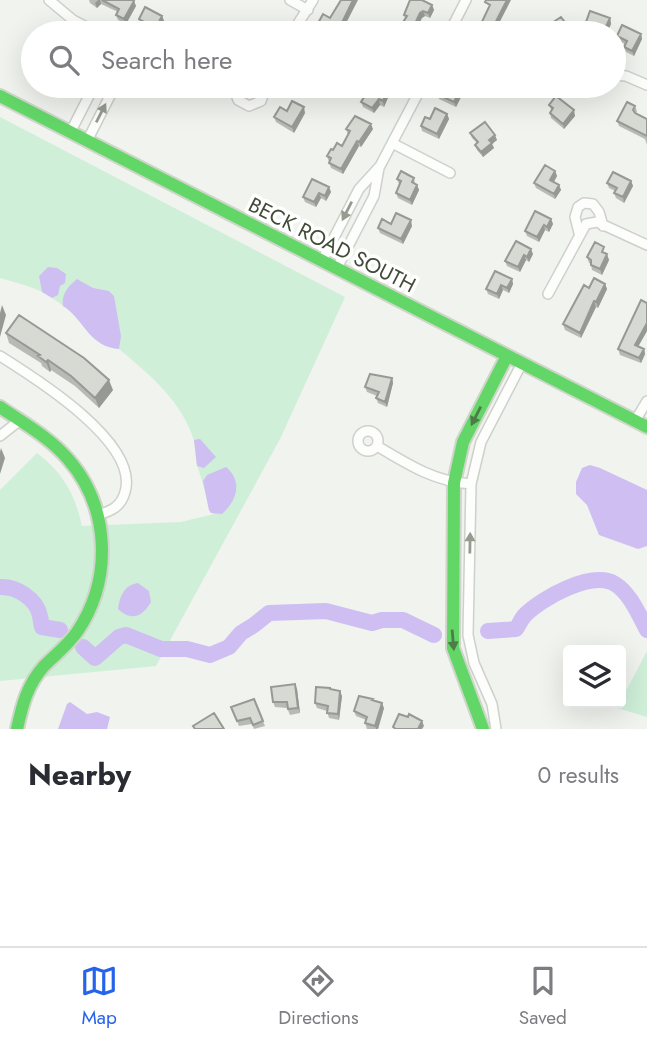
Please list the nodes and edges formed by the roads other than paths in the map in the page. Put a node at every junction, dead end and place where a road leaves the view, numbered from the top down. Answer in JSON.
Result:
{"nodes":[{"id":1,"x":50,"y":0,"type":"edge"},
{"id":2,"x":290,"y":0,"type":"edge"},
{"id":3,"x":313,"y":0,"type":"edge"},
{"id":4,"x":466,"y":0,"type":"edge"},
{"id":5,"x":309,"y":9,"type":"junction"},
{"id":6,"x":75,"y":21,"type":"edge"},
{"id":7,"x":300,"y":21,"type":"edge"},
{"id":8,"x":455,"y":21,"type":"edge"},
{"id":9,"x":626,"y":76,"type":"edge"},
{"id":10,"x":647,"y":85,"type":"edge"},
{"id":11,"x":0,"y":96,"type":"edge"},
{"id":12,"x":88,"y":98,"type":"edge"},
{"id":13,"x":109,"y":98,"type":"edge"},
{"id":14,"x":237,"y":98,"type":"edge"},
{"id":15,"x":262,"y":98,"type":"edge"},
{"id":16,"x":416,"y":98,"type":"edge"},
{"id":17,"x":70,"y":133,"type":"junction"},
{"id":18,"x":87,"y":141,"type":"junction"},
{"id":19,"x":392,"y":144,"type":"junction"},
{"id":20,"x":380,"y":166,"type":"junction"},
{"id":21,"x":450,"y":173,"type":"dead end"},
{"id":22,"x":603,"y":226,"type":"junction"},
{"id":23,"x":579,"y":233,"type":"junction"},
{"id":24,"x":647,"y":245,"type":"edge"},
{"id":25,"x":322,"y":261,"type":"junction"},
{"id":26,"x":337,"y":268,"type":"junction"},
{"id":27,"x":548,"y":294,"type":"dead end"},
{"id":28,"x":0,"y":356,"type":"edge"},
{"id":29,"x":507,"y":356,"type":"junction"},
{"id":30,"x":522,"y":363,"type":"junction"},
{"id":31,"x":647,"y":401,"type":"edge"},
{"id":32,"x":0,"y":407,"type":"edge"},
{"id":33,"x":19,"y":421,"type":"junction"},
{"id":34,"x":641,"y":424,"type":"edge"},
{"id":35,"x":0,"y":436,"type":"edge"},
{"id":36,"x":377,"y":446,"type":"dead end"},
{"id":37,"x":454,"y":483,"type":"junction"},
{"id":38,"x":471,"y":484,"type":"junction"},
{"id":39,"x":98,"y":515,"type":"junction"},
{"id":40,"x":18,"y":729,"type":"edge"},
{"id":41,"x":482,"y":729,"type":"edge"},
{"id":42,"x":496,"y":729,"type":"edge"}],
"edges":[{"from":1,"to":6,"type":"street"},
{"from":2,"to":5,"type":"street"},
{"from":3,"to":5,"type":"street"},
{"from":4,"to":8,"type":"street"},
{"from":5,"to":7,"type":"street"},
{"from":9,"to":10,"type":"street"},
{"from":11,"to":17,"type":"street","name":"BECK ROAD SOUTH"},
{"from":12,"to":17,"type":"street"},
{"from":18,"to":13,"type":"street","one_way":true},
{"from":14,"to":15,"type":"street"},
{"from":16,"to":19,"type":"street"},
{"from":17,"to":18,"type":"street","name":"BECK ROAD SOUTH"},
{"from":18,"to":25,"type":"street","name":"BECK ROAD SOUTH"},
{"from":19,"to":20,"type":"street"},
{"from":19,"to":21,"type":"street"},
{"from":20,"to":25,"type":"street","one_way":true},
{"from":20,"to":26,"type":"street"},
{"from":22,"to":23,"type":"street"},
{"from":22,"to":23,"type":"street"},
{"from":22,"to":24,"type":"street"},
{"from":23,"to":27,"type":"street"},
{"from":25,"to":26,"type":"street","name":"BECK ROAD SOUTH"},
{"from":26,"to":29,"type":"street","name":"BECK ROAD SOUTH"},
{"from":28,"to":39,"type":"street"},
{"from":29,"to":30,"type":"street","name":"BECK ROAD SOUTH"},
{"from":29,"to":37,"type":"street","one_way":true},
{"from":30,"to":34,"type":"street","name":"BECK ROAD SOUTH"},
{"from":30,"to":38,"type":"street"},
{"from":31,"to":34,"type":"street"},
{"from":32,"to":33,"type":"street"},
{"from":33,"to":35,"type":"street"},
{"from":33,"to":39,"type":"street"},
{"from":36,"to":37,"type":"street"},
{"from":37,"to":38,"type":"street"},
{"from":37,"to":41,"type":"street","one_way":true},
{"from":42,"to":38,"type":"street","one_way":true},
{"from":39,"to":40,"type":"street"}]}
